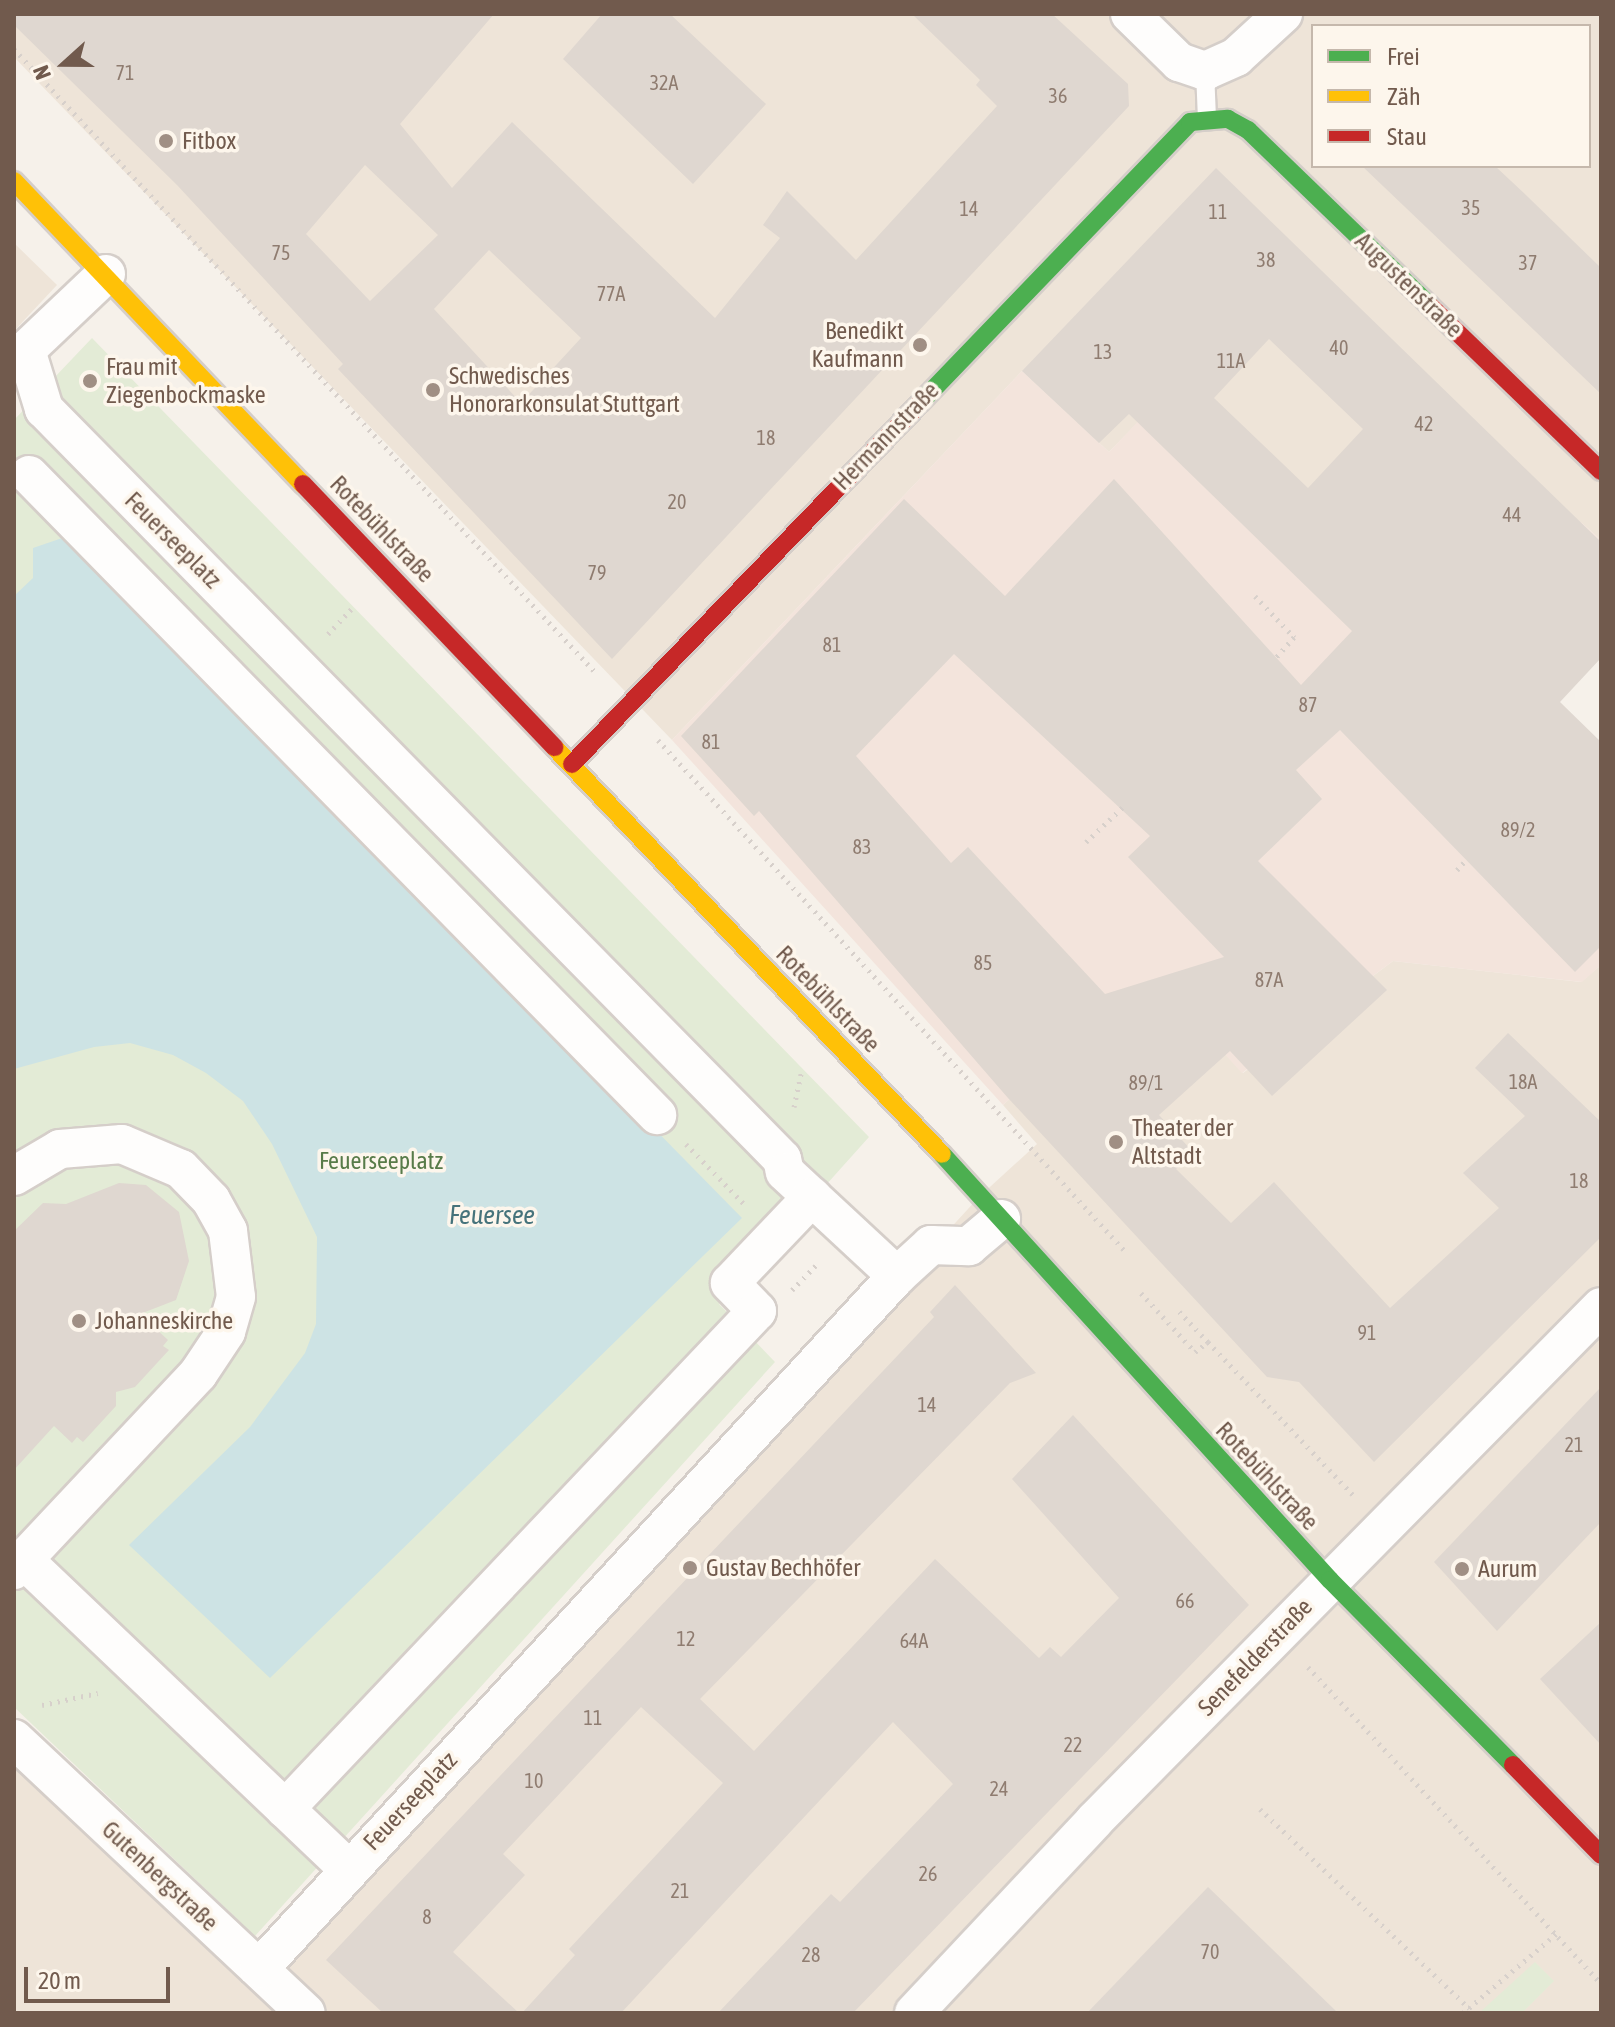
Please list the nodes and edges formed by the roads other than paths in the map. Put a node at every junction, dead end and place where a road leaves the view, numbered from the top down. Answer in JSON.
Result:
{"nodes":[{"id":1,"x":1130,"y":14,"type":"edge"},
{"id":2,"x":1283,"y":14,"type":"edge"},
{"id":3,"x":1205,"y":71,"type":"junction"},
{"id":4,"x":1207,"y":118,"type":"junction"},
{"id":5,"x":14,"y":181,"type":"edge"},
{"id":6,"x":106,"y":274,"type":"junction"},
{"id":7,"x":68,"y":433,"type":"junction"},
{"id":8,"x":1601,"y":471,"type":"edge"},
{"id":9,"x":21,"y":483,"type":"edge"},
{"id":10,"x":572,"y":764,"type":"junction"},
{"id":11,"x":668,"y":1126,"type":"road end"},
{"id":12,"x":14,"y":1176,"type":"edge"},
{"id":13,"x":812,"y":1197,"type":"junction"},
{"id":14,"x":1001,"y":1219,"type":"junction"},
{"id":15,"x":897,"y":1276,"type":"junction"},
{"id":16,"x":1601,"y":1307,"type":"edge"},
{"id":17,"x":18,"y":1564,"type":"edge"},
{"id":18,"x":1330,"y":1580,"type":"junction"},
{"id":19,"x":22,"y":1723,"type":"edge"},
{"id":20,"x":285,"y":1809,"type":"junction"},
{"id":21,"x":1601,"y":1855,"type":"edge"},
{"id":22,"x":347,"y":1868,"type":"junction"},
{"id":23,"x":259,"y":1969,"type":"junction"},
{"id":24,"x":306,"y":2013,"type":"edge"},
{"id":25,"x":914,"y":2013,"type":"edge"}],
"edges":[{"from":1,"to":3,"type":"street"},
{"from":2,"to":3,"type":"street"},
{"from":3,"to":4,"type":"lane"},
{"from":4,"to":8,"type":"main road","name":"Augustenstraße"},
{"from":4,"to":10,"type":"main road","name":"Hermannstraße"},
{"from":5,"to":6,"type":"main road","name":"Rotebühlstraße"},
{"from":6,"to":7,"type":"street","name":"Feuerseeplatz"},
{"from":6,"to":10,"type":"main road","name":"Rotebühlstraße"},
{"from":7,"to":9,"type":"street"},
{"from":7,"to":13,"type":"street","name":"Feuerseeplatz"},
{"from":9,"to":11,"type":"street"},
{"from":10,"to":14,"type":"main road","name":"Rotebühlstraße"},
{"from":12,"to":17,"type":"street","name":"Feuerseeplatz"},
{"from":13,"to":15,"type":"street","name":"Feuerseeplatz"},
{"from":13,"to":20,"type":"street"},
{"from":14,"to":15,"type":"street","name":"Feuerseeplatz"},
{"from":14,"to":18,"type":"main road","name":"Rotebühlstraße"},
{"from":15,"to":22,"type":"street","name":"Feuerseeplatz"},
{"from":16,"to":18,"type":"street","name":"Senefelderstraße"},
{"from":17,"to":20,"type":"street","name":"Feuerseeplatz"},
{"from":18,"to":21,"type":"main road","name":"Rotebühlstraße"},
{"from":18,"to":25,"type":"street","name":"Senefelderstraße"},
{"from":19,"to":23,"type":"street","name":"Gutenbergstraße"},
{"from":20,"to":22,"type":"street","name":"Feuerseeplatz"},
{"from":22,"to":23,"type":"street","name":"Feuerseeplatz"},
{"from":23,"to":24,"type":"street","name":"Gutenbergstraße"}]}
